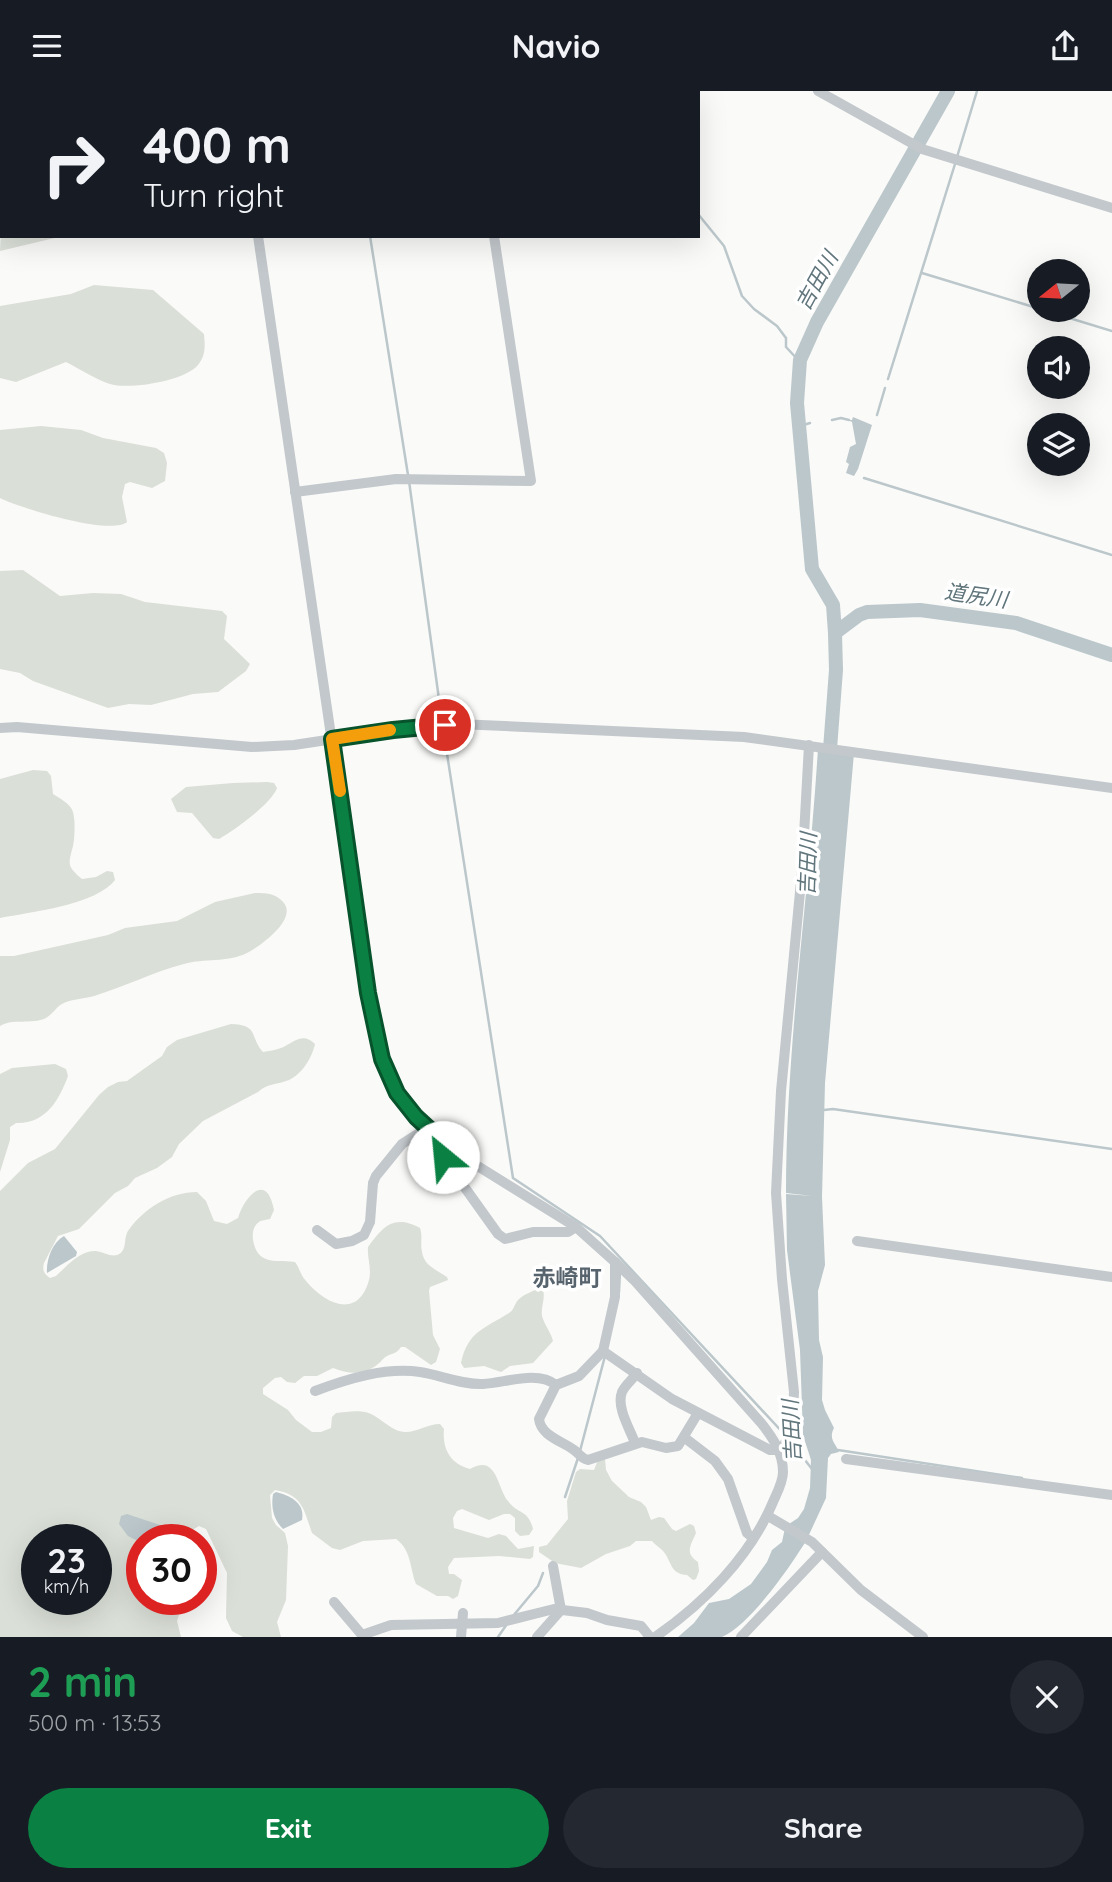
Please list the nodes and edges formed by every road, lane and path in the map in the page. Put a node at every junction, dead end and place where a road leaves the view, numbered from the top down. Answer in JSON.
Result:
{"nodes":[{"id":1,"x":818,"y":91,"type":"edge"},
{"id":2,"x":1112,"y":208,"type":"edge"},
{"id":3,"x":258,"y":238,"type":"edge"},
{"id":4,"x":494,"y":238,"type":"edge"},
{"id":5,"x":295,"y":492,"type":"junction"},
{"id":6,"x":0,"y":728,"type":"edge"},
{"id":7,"x":332,"y":739,"type":"junction"},
{"id":8,"x":811,"y":745,"type":"junction"},
{"id":9,"x":1112,"y":788,"type":"edge"},
{"id":10,"x":427,"y":1128,"type":"junction"},
{"id":11,"x":440,"y":1139,"type":"junction"},
{"id":12,"x":576,"y":1227,"type":"junction"},
{"id":13,"x":317,"y":1230,"type":"dead end"},
{"id":14,"x":857,"y":1241,"type":"dead end"},
{"id":15,"x":615,"y":1262,"type":"junction"},
{"id":16,"x":1112,"y":1277,"type":"edge"},
{"id":17,"x":607,"y":1352,"type":"junction"},
{"id":18,"x":637,"y":1373,"type":"junction"},
{"id":19,"x":556,"y":1385,"type":"junction"},
{"id":20,"x":315,"y":1391,"type":"dead end"},
{"id":21,"x":698,"y":1413,"type":"junction"},
{"id":22,"x":685,"y":1438,"type":"junction"},
{"id":23,"x":635,"y":1443,"type":"junction"},
{"id":24,"x":779,"y":1450,"type":"junction"},
{"id":25,"x":846,"y":1459,"type":"dead end"},
{"id":26,"x":1112,"y":1495,"type":"edge"},
{"id":27,"x":770,"y":1517,"type":"junction"},
{"id":28,"x":754,"y":1538,"type":"junction"},
{"id":29,"x":822,"y":1552,"type":"junction"},
{"id":30,"x":553,"y":1566,"type":"dead end"},
{"id":31,"x":334,"y":1602,"type":"dead end"},
{"id":32,"x":561,"y":1610,"type":"junction"},
{"id":33,"x":463,"y":1618,"type":"junction"},
{"id":34,"x":461,"y":1637,"type":"edge"},
{"id":35,"x":537,"y":1637,"type":"edge"},
{"id":36,"x":652,"y":1637,"type":"edge"},
{"id":37,"x":741,"y":1637,"type":"edge"},
{"id":38,"x":923,"y":1637,"type":"edge"}],
"edges":[{"from":1,"to":2,"type":"street"},
{"from":3,"to":5,"type":"street"},
{"from":4,"to":5,"type":"street"},
{"from":5,"to":7,"type":"street"},
{"from":6,"to":7,"type":"street"},
{"from":7,"to":8,"type":"street"},
{"from":7,"to":10,"type":"street"},
{"from":8,"to":9,"type":"street"},
{"from":8,"to":24,"type":"street"},
{"from":10,"to":11,"type":"street"},
{"from":10,"to":13,"type":"street"},
{"from":11,"to":12,"type":"street"},
{"from":11,"to":12,"type":"street"},
{"from":12,"to":15,"type":"street"},
{"from":14,"to":16,"type":"street"},
{"from":15,"to":17,"type":"street"},
{"from":15,"to":24,"type":"street"},
{"from":17,"to":18,"type":"street"},
{"from":17,"to":19,"type":"street"},
{"from":18,"to":21,"type":"street"},
{"from":18,"to":23,"type":"street"},
{"from":19,"to":20,"type":"street"},
{"from":19,"to":23,"type":"street"},
{"from":21,"to":22,"type":"street"},
{"from":21,"to":24,"type":"street"},
{"from":22,"to":23,"type":"street"},
{"from":22,"to":28,"type":"street"},
{"from":24,"to":27,"type":"street"},
{"from":25,"to":26,"type":"street"},
{"from":27,"to":28,"type":"street"},
{"from":27,"to":29,"type":"street"},
{"from":28,"to":36,"type":"street"},
{"from":29,"to":37,"type":"street"},
{"from":29,"to":38,"type":"street"},
{"from":30,"to":32,"type":"street"},
{"from":31,"to":33,"type":"street"},
{"from":32,"to":33,"type":"street"},
{"from":32,"to":35,"type":"street"},
{"from":32,"to":36,"type":"street"},
{"from":33,"to":34,"type":"street"}]}
